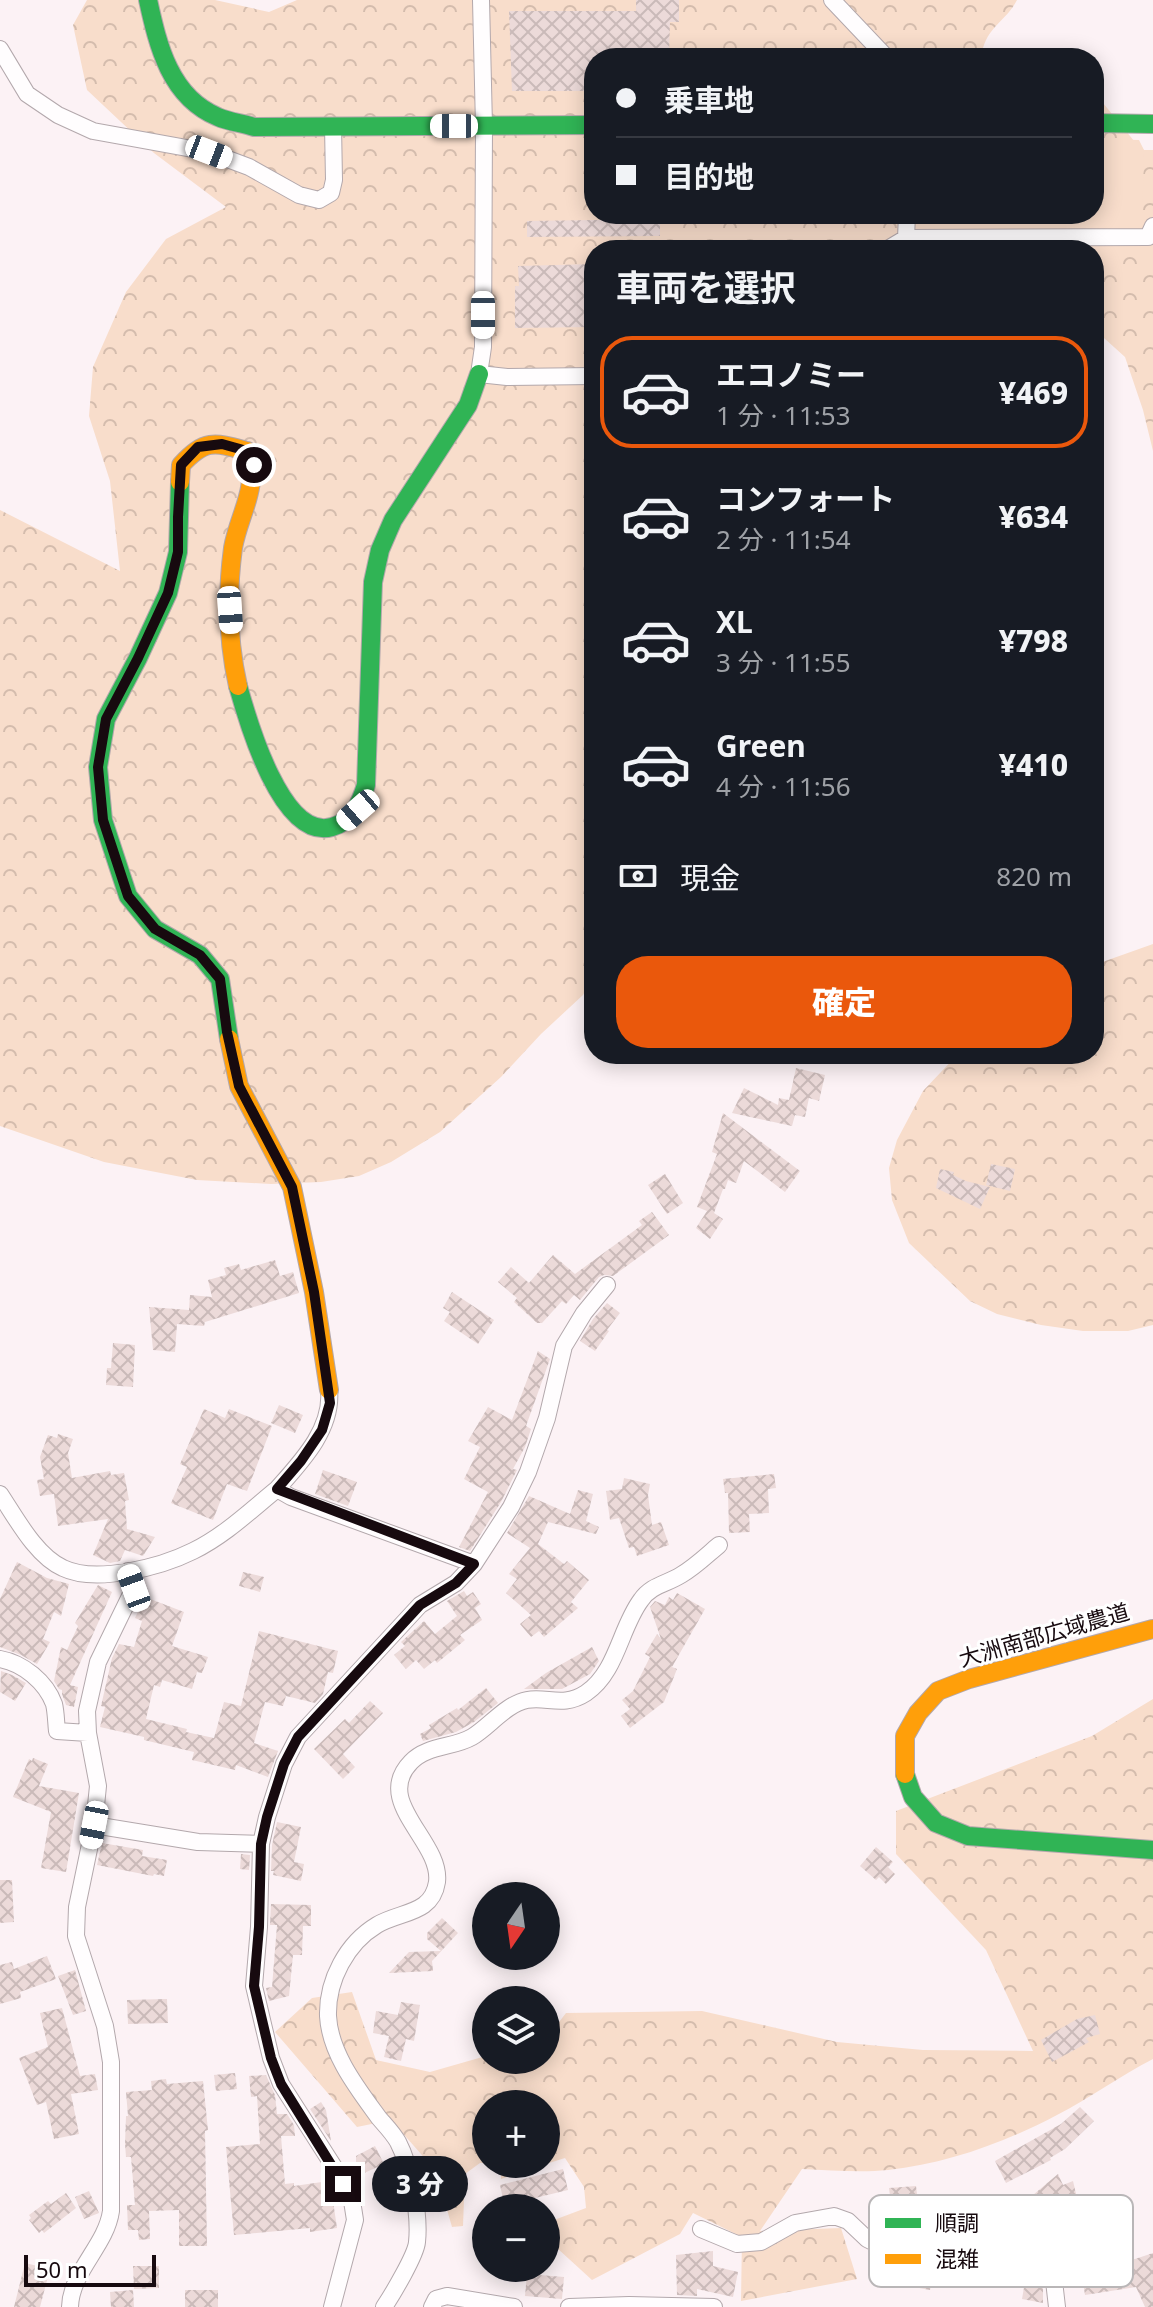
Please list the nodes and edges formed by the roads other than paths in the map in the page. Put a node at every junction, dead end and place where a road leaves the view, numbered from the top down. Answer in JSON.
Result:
{"nodes":[{"id":1,"x":148,"y":0,"type":"edge"},
{"id":2,"x":481,"y":0,"type":"edge"},
{"id":3,"x":832,"y":0,"type":"edge"},
{"id":4,"x":878,"y":48,"type":"edge"},
{"id":5,"x":0,"y":49,"type":"edge"},
{"id":6,"x":1104,"y":123,"type":"edge"},
{"id":7,"x":1153,"y":124,"type":"edge"},
{"id":8,"x":584,"y":125,"type":"edge"},
{"id":9,"x":333,"y":126,"type":"junction"},
{"id":10,"x":484,"y":126,"type":"junction"},
{"id":11,"x":907,"y":224,"type":"edge"},
{"id":12,"x":1153,"y":226,"type":"edge"},
{"id":13,"x":906,"y":238,"type":"junction"},
{"id":14,"x":903,"y":240,"type":"edge"},
{"id":15,"x":479,"y":374,"type":"junction"},
{"id":16,"x":584,"y":376,"type":"edge"},
{"id":17,"x":607,"y":1285,"type":"dead end"},
{"id":18,"x":329,"y":1390,"type":"joint"},
{"id":19,"x":277,"y":1489,"type":"junction"},
{"id":20,"x":0,"y":1494,"type":"edge"},
{"id":21,"x":719,"y":1545,"type":"dead end"},
{"id":22,"x":474,"y":1564,"type":"junction"},
{"id":23,"x":128,"y":1571,"type":"junction"},
{"id":24,"x":1153,"y":1629,"type":"edge"},
{"id":25,"x":0,"y":1659,"type":"edge"},
{"id":26,"x":88,"y":1733,"type":"junction"},
{"id":27,"x":94,"y":1825,"type":"junction"},
{"id":28,"x":261,"y":1844,"type":"junction"},
{"id":29,"x":1153,"y":1850,"type":"edge"},
{"id":30,"x":701,"y":2229,"type":"dead end"},
{"id":31,"x":869,"y":2240,"type":"edge"},
{"id":32,"x":1055,"y":2287,"type":"edge"},
{"id":33,"x":70,"y":2307,"type":"edge"},
{"id":34,"x":332,"y":2307,"type":"edge"},
{"id":35,"x":384,"y":2307,"type":"edge"},
{"id":36,"x":432,"y":2307,"type":"edge"},
{"id":37,"x":514,"y":2307,"type":"edge"},
{"id":38,"x":569,"y":2307,"type":"edge"},
{"id":39,"x":714,"y":2307,"type":"edge"},
{"id":40,"x":1057,"y":2307,"type":"edge"}],
"edges":[{"from":1,"to":9,"type":"street"},
{"from":2,"to":10,"type":"street"},
{"from":3,"to":4,"type":"street"},
{"from":5,"to":9,"type":"street"},
{"from":6,"to":7,"type":"street"},
{"from":8,"to":10,"type":"street"},
{"from":9,"to":10,"type":"street"},
{"from":10,"to":15,"type":"street"},
{"from":11,"to":13,"type":"street"},
{"from":12,"to":13,"type":"street"},
{"from":13,"to":14,"type":"street"},
{"from":15,"to":16,"type":"street"},
{"from":15,"to":18,"type":"street"},
{"from":17,"to":22,"type":"street"},
{"from":18,"to":19,"type":"street"},
{"from":19,"to":22,"type":"street"},
{"from":19,"to":23,"type":"street"},
{"from":20,"to":23,"type":"street"},
{"from":21,"to":35,"type":"street"},
{"from":22,"to":28,"type":"street"},
{"from":23,"to":26,"type":"street"},
{"from":24,"to":29,"type":"street","name":"大洲南部広域農道"},
{"from":25,"to":26,"type":"street"},
{"from":26,"to":27,"type":"street"},
{"from":27,"to":28,"type":"street"},
{"from":27,"to":33,"type":"street"},
{"from":28,"to":34,"type":"street"},
{"from":30,"to":31,"type":"street"},
{"from":32,"to":40,"type":"street"},
{"from":36,"to":37,"type":"street"},
{"from":38,"to":39,"type":"street"}]}
